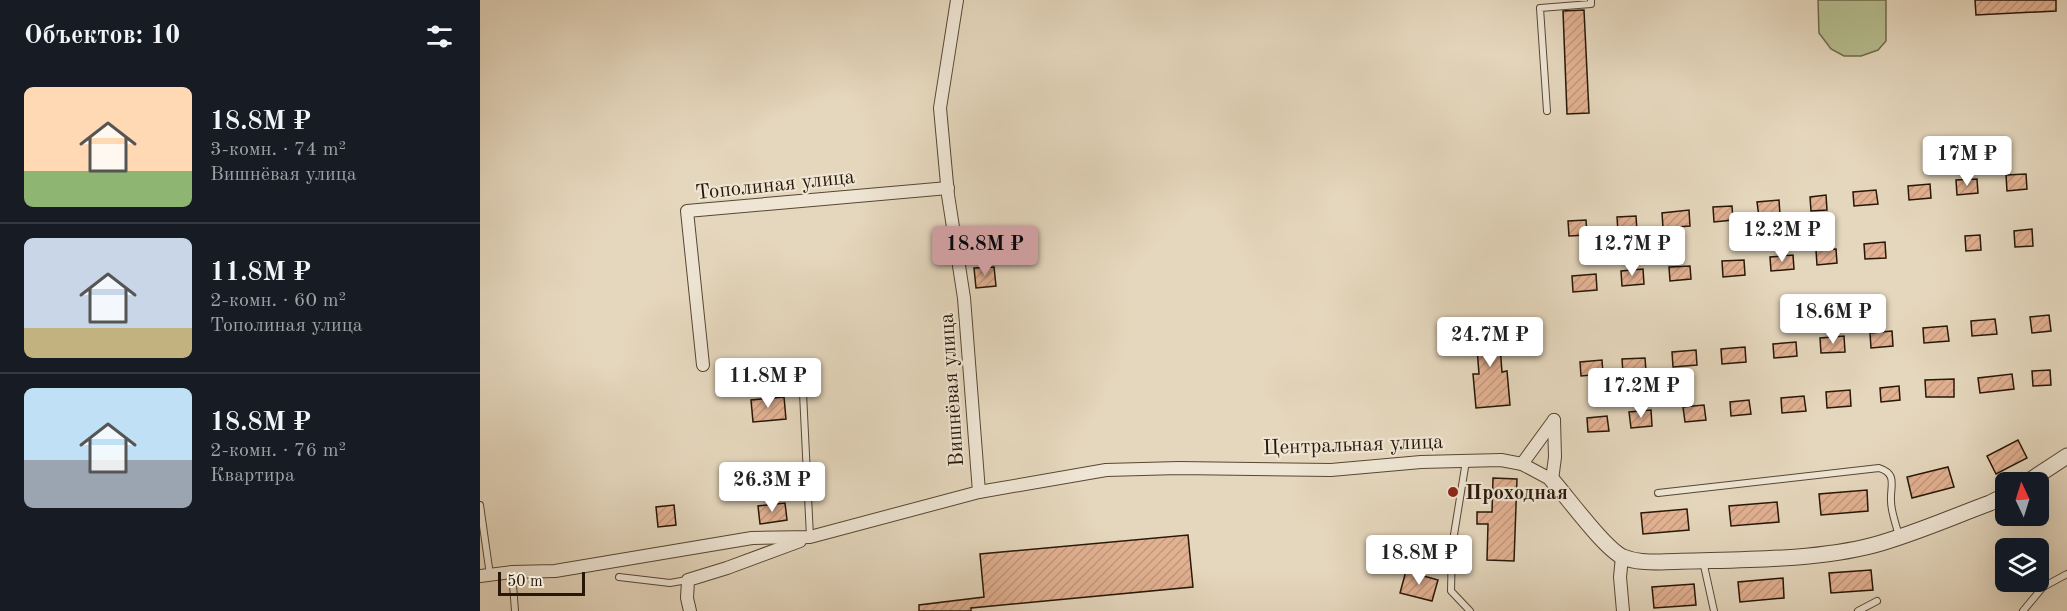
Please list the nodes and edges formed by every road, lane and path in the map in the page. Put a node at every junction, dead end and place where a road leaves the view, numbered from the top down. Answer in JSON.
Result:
{"nodes":[{"id":1,"x":957,"y":0,"type":"edge"},
{"id":2,"x":1540,"y":0,"type":"edge"},
{"id":3,"x":1591,"y":0,"type":"edge"},
{"id":4,"x":1540,"y":8,"type":"junction"},
{"id":5,"x":1547,"y":111,"type":"dead end"},
{"id":6,"x":948,"y":188,"type":"junction"},
{"id":7,"x":703,"y":365,"type":"dead end"},
{"id":8,"x":803,"y":393,"type":"dead end"},
{"id":9,"x":2067,"y":456,"type":"edge"},
{"id":10,"x":1466,"y":460,"type":"junction"},
{"id":11,"x":1522,"y":464,"type":"junction"},
{"id":12,"x":2043,"y":472,"type":"edge"},
{"id":13,"x":1552,"y":480,"type":"junction"},
{"id":14,"x":979,"y":492,"type":"junction"},
{"id":15,"x":1658,"y":493,"type":"dead end"},
{"id":16,"x":1995,"y":500,"type":"edge"},
{"id":17,"x":480,"y":505,"type":"edge"},
{"id":18,"x":1899,"y":536,"type":"junction"},
{"id":19,"x":810,"y":537,"type":"junction"},
{"id":20,"x":1622,"y":557,"type":"junction"},
{"id":21,"x":1703,"y":560,"type":"junction"},
{"id":22,"x":512,"y":572,"type":"junction"},
{"id":23,"x":2067,"y":574,"type":"edge"},
{"id":24,"x":485,"y":575,"type":"edge"},
{"id":25,"x":619,"y":577,"type":"dead end"},
{"id":26,"x":688,"y":580,"type":"junction"},
{"id":27,"x":1877,"y":601,"type":"dead end"},
{"id":28,"x":515,"y":611,"type":"edge"},
{"id":29,"x":690,"y":611,"type":"edge"},
{"id":30,"x":1470,"y":611,"type":"edge"},
{"id":31,"x":1623,"y":611,"type":"edge"},
{"id":32,"x":1714,"y":611,"type":"edge"},
{"id":33,"x":1858,"y":611,"type":"edge"},
{"id":34,"x":2023,"y":611,"type":"edge"}],
"edges":[{"from":1,"to":6,"type":"street","name":"Вишнёвая улица"},
{"from":2,"to":4,"type":"lane"},
{"from":3,"to":4,"type":"lane"},
{"from":4,"to":5,"type":"lane"},
{"from":6,"to":7,"type":"street","name":"Тополиная улица"},
{"from":6,"to":14,"type":"street","name":"Вишнёвая улица"},
{"from":8,"to":19,"type":"lane"},
{"from":9,"to":12,"type":"street"},
{"from":10,"to":11,"type":"street","name":"Центральная улица"},
{"from":10,"to":14,"type":"street","name":"Центральная улица"},
{"from":10,"to":30,"type":"lane"},
{"from":11,"to":13,"type":"street","name":"Центральная улица"},
{"from":11,"to":13,"type":"street"},
{"from":13,"to":20,"type":"street","name":"Центральная улица"},
{"from":14,"to":19,"type":"street","name":"Центральная улица"},
{"from":15,"to":18,"type":"lane"},
{"from":16,"to":18,"type":"street"},
{"from":17,"to":24,"type":"lane"},
{"from":18,"to":21,"type":"street"},
{"from":19,"to":22,"type":"street","name":"Центральная улица"},
{"from":19,"to":26,"type":"street"},
{"from":20,"to":21,"type":"street"},
{"from":20,"to":31,"type":"street"},
{"from":21,"to":32,"type":"lane"},
{"from":22,"to":24,"type":"street","name":"Центральная улица"},
{"from":22,"to":28,"type":"lane"},
{"from":23,"to":34,"type":"lane"},
{"from":25,"to":26,"type":"lane"},
{"from":26,"to":29,"type":"street"},
{"from":27,"to":33,"type":"lane"}]}
